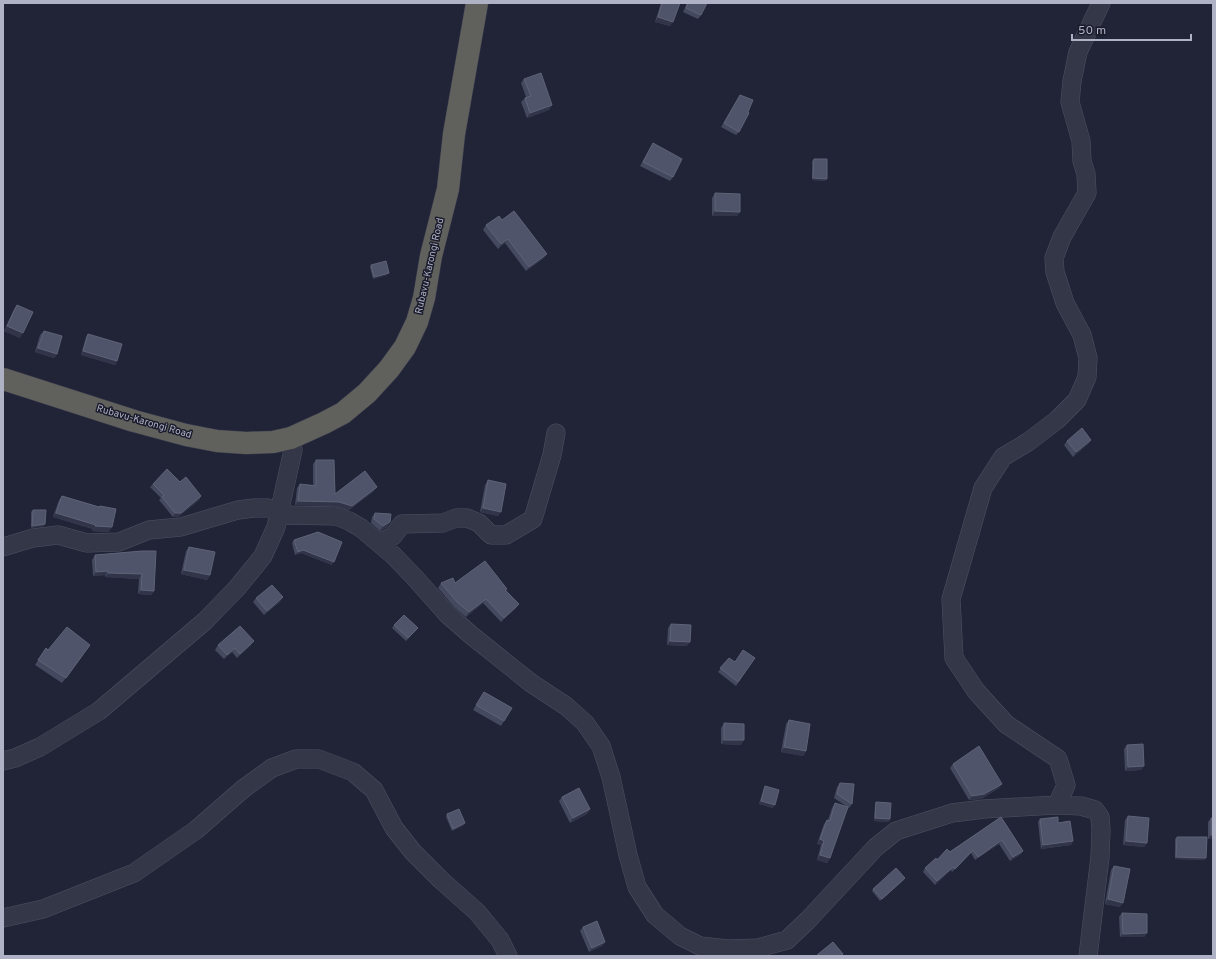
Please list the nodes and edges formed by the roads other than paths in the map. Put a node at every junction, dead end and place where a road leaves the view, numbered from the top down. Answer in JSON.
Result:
{"nodes":[{"id":1,"x":477,"y":3,"type":"edge"},
{"id":2,"x":1101,"y":3,"type":"edge"},
{"id":3,"x":3,"y":379,"type":"edge"},
{"id":4,"x":556,"y":433,"type":"dead end"},
{"id":5,"x":291,"y":438,"type":"junction"},
{"id":6,"x":278,"y":513,"type":"junction"},
{"id":7,"x":379,"y":543,"type":"junction"},
{"id":8,"x":3,"y":547,"type":"edge"},
{"id":9,"x":3,"y":761,"type":"edge"},
{"id":10,"x":1057,"y":805,"type":"junction"},
{"id":11,"x":3,"y":918,"type":"edge"},
{"id":12,"x":508,"y":956,"type":"edge"},
{"id":13,"x":1088,"y":956,"type":"edge"}],
"edges":[{"from":1,"to":5,"type":"highway","name":"Rubavu-Karongi Road"},
{"from":2,"to":10,"type":"street"},
{"from":3,"to":5,"type":"highway","name":"Rubavu-Karongi Road"},
{"from":4,"to":7,"type":"street"},
{"from":5,"to":6,"type":"street"},
{"from":6,"to":7,"type":"street"},
{"from":6,"to":8,"type":"street"},
{"from":6,"to":9,"type":"street"},
{"from":7,"to":10,"type":"street"},
{"from":10,"to":13,"type":"street"},
{"from":11,"to":12,"type":"street"}]}
